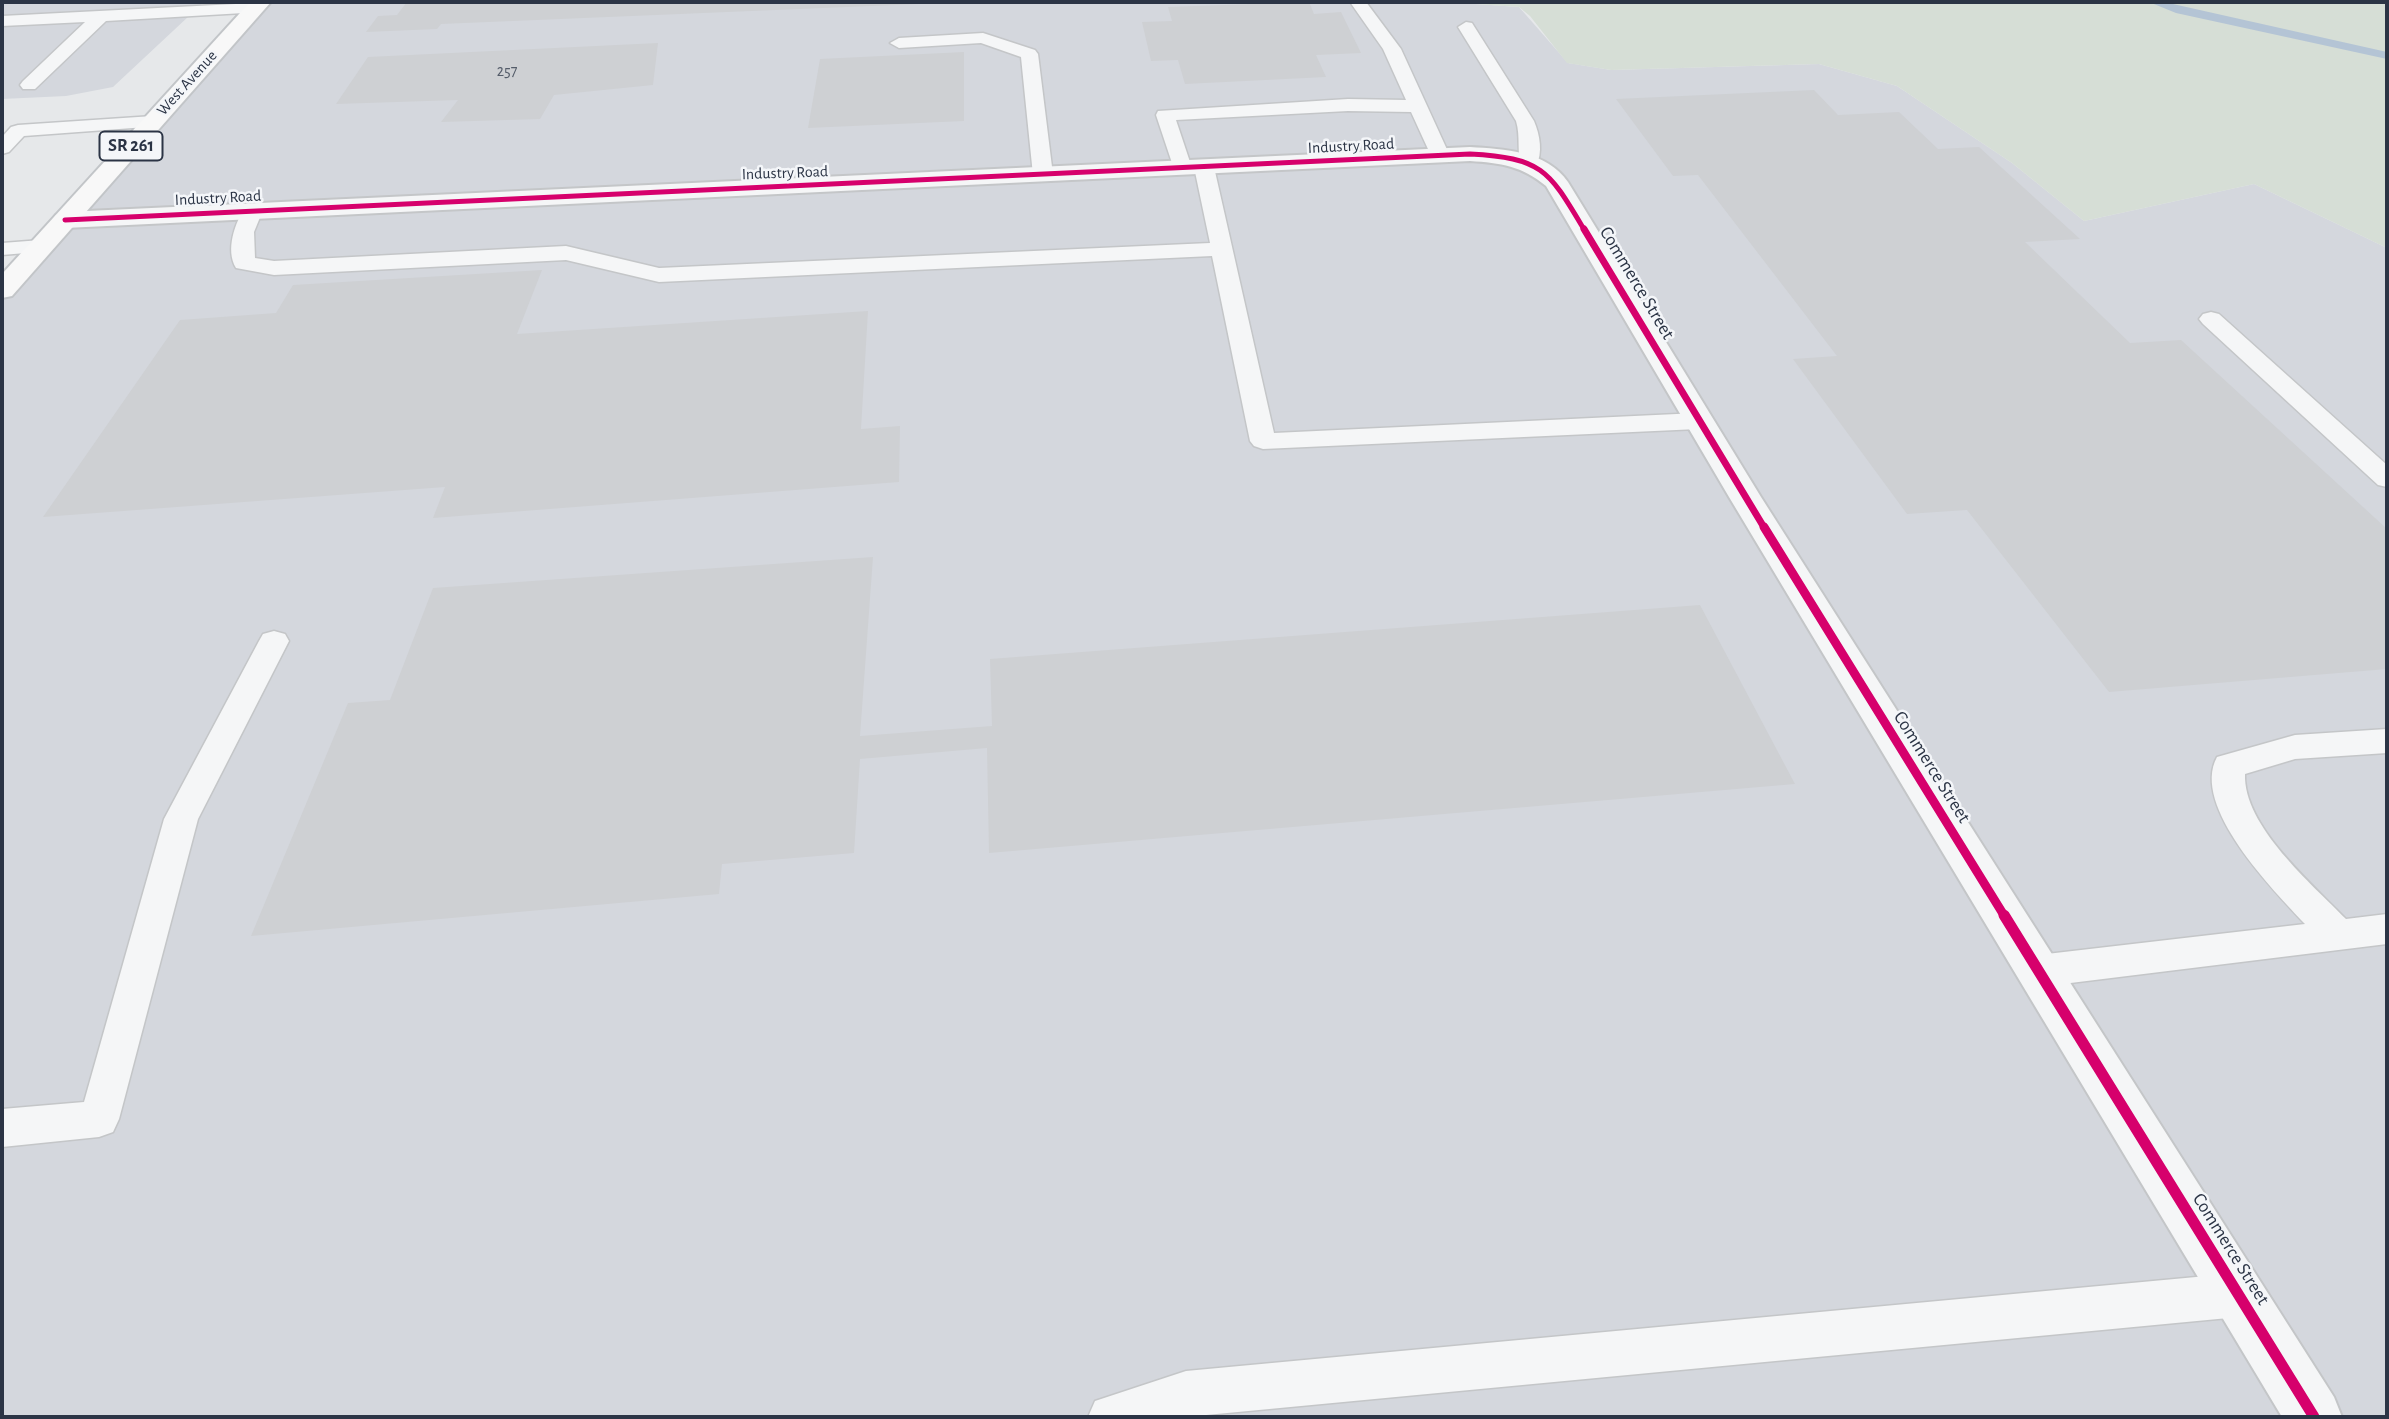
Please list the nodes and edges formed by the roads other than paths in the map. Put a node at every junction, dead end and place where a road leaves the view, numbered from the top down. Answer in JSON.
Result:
{"nodes":[{"id":1,"x":1358,"y":2,"type":"edge"},
{"id":2,"x":258,"y":5,"type":"edge"},
{"id":3,"x":101,"y":16,"type":"junction"},
{"id":4,"x":2,"y":21,"type":"edge"},
{"id":5,"x":1466,"y":27,"type":"dead end"},
{"id":6,"x":899,"y":43,"type":"dead end"},
{"id":7,"x":29,"y":85,"type":"dead end"},
{"id":8,"x":1415,"y":106,"type":"junction"},
{"id":9,"x":152,"y":122,"type":"junction"},
{"id":10,"x":10,"y":131,"type":"edge"},
{"id":11,"x":2,"y":148,"type":"edge"},
{"id":12,"x":1440,"y":156,"type":"junction"},
{"id":13,"x":1517,"y":159,"type":"junction"},
{"id":14,"x":1193,"y":168,"type":"junction"},
{"id":15,"x":1043,"y":175,"type":"junction"},
{"id":16,"x":253,"y":210,"type":"junction"},
{"id":17,"x":65,"y":220,"type":"junction"},
{"id":18,"x":41,"y":246,"type":"junction"},
{"id":19,"x":1221,"y":248,"type":"junction"},
{"id":20,"x":2,"y":249,"type":"edge"},
{"id":21,"x":2,"y":290,"type":"edge"},
{"id":22,"x":2211,"y":319,"type":"dead end"},
{"id":23,"x":1698,"y":421,"type":"junction"},
{"id":24,"x":2387,"y":480,"type":"edge"},
{"id":25,"x":274,"y":641,"type":"dead end"},
{"id":26,"x":2387,"y":741,"type":"edge"},
{"id":27,"x":2387,"y":929,"type":"edge"},
{"id":28,"x":2339,"y":935,"type":"junction"},
{"id":29,"x":2038,"y":971,"type":"junction"},
{"id":30,"x":2,"y":1128,"type":"edge"},
{"id":31,"x":2239,"y":1295,"type":"junction"},
{"id":32,"x":1111,"y":1417,"type":"edge"},
{"id":33,"x":2314,"y":1417,"type":"edge"}],
"edges":[{"from":1,"to":8,"type":"lane"},
{"from":2,"to":3,"type":"lane"},
{"from":2,"to":9,"type":"main road","name":"West Avenue","number":"SR 261"},
{"from":3,"to":4,"type":"lane"},
{"from":3,"to":7,"type":"lane"},
{"from":5,"to":13,"type":"lane"},
{"from":6,"to":15,"type":"lane"},
{"from":8,"to":12,"type":"lane"},
{"from":8,"to":14,"type":"lane"},
{"from":9,"to":10,"type":"lane"},
{"from":9,"to":17,"type":"main road","name":"West Avenue","number":"SR 261"},
{"from":10,"to":11,"type":"lane"},
{"from":12,"to":13,"type":"street","name":"Industry Road"},
{"from":12,"to":14,"type":"street","name":"Industry Road"},
{"from":13,"to":23,"type":"street","name":"Commerce Street"},
{"from":14,"to":15,"type":"street","name":"Industry Road"},
{"from":14,"to":19,"type":"lane"},
{"from":15,"to":16,"type":"street","name":"Industry Road"},
{"from":16,"to":17,"type":"street","name":"Industry Road"},
{"from":16,"to":19,"type":"lane"},
{"from":17,"to":18,"type":"main road","name":"West Avenue","number":"SR 261"},
{"from":18,"to":20,"type":"lane"},
{"from":18,"to":21,"type":"main road","name":"West Avenue","number":"SR 261"},
{"from":19,"to":23,"type":"lane"},
{"from":22,"to":24,"type":"lane"},
{"from":23,"to":29,"type":"street","name":"Commerce Street"},
{"from":25,"to":30,"type":"lane"},
{"from":26,"to":28,"type":"lane"},
{"from":27,"to":28,"type":"lane"},
{"from":28,"to":29,"type":"lane"},
{"from":29,"to":31,"type":"street","name":"Commerce Street"},
{"from":31,"to":32,"type":"lane"},
{"from":31,"to":33,"type":"street","name":"Commerce Street"}]}
